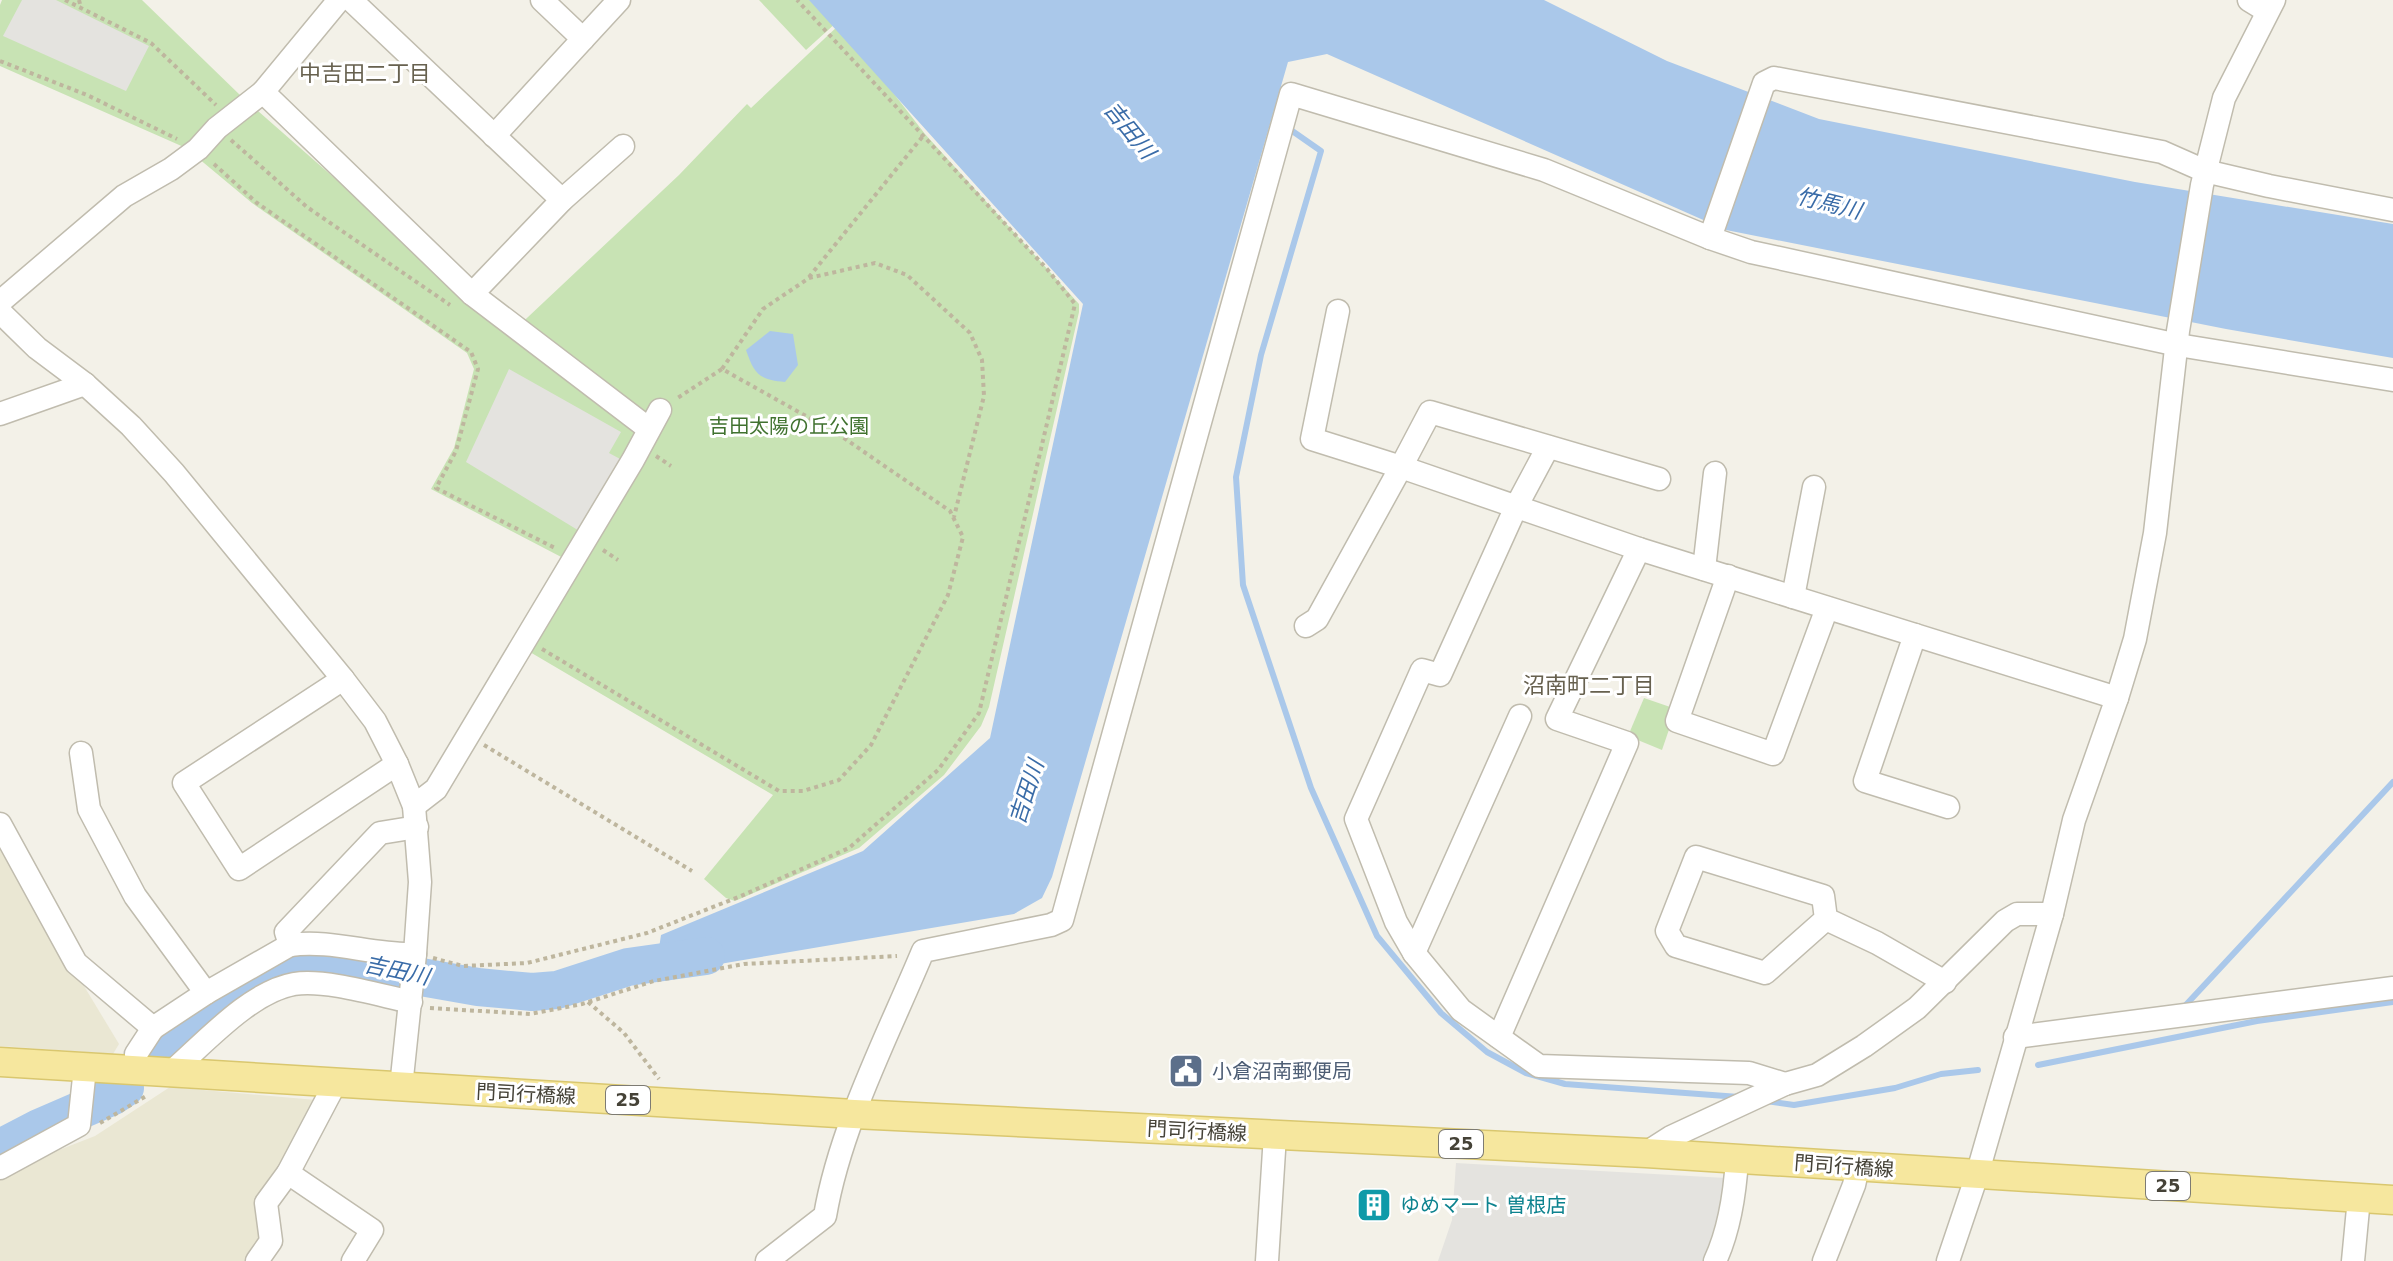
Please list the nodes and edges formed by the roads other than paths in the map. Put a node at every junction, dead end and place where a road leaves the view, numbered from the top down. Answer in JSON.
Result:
{"nodes":[{"id":1,"x":339,"y":0,"type":"edge"},
{"id":2,"x":351,"y":0,"type":"edge"},
{"id":3,"x":542,"y":0,"type":"edge"},
{"id":4,"x":619,"y":0,"type":"edge"},
{"id":5,"x":2263,"y":4,"type":"edge"},
{"id":6,"x":583,"y":39,"type":"junction"},
{"id":7,"x":263,"y":92,"type":"junction"},
{"id":8,"x":494,"y":136,"type":"junction"},
{"id":9,"x":623,"y":146,"type":"dead end"},
{"id":10,"x":2204,"y":178,"type":"junction"},
{"id":11,"x":562,"y":200,"type":"junction"},
{"id":12,"x":2393,"y":210,"type":"edge"},
{"id":13,"x":1712,"y":234,"type":"junction"},
{"id":14,"x":0,"y":302,"type":"edge"},
{"id":15,"x":466,"y":303,"type":"junction"},
{"id":16,"x":1338,"y":311,"type":"dead end"},
{"id":17,"x":0,"y":312,"type":"edge"},
{"id":18,"x":2178,"y":338,"type":"junction"},
{"id":19,"x":2393,"y":380,"type":"edge"},
{"id":20,"x":85,"y":384,"type":"junction"},
{"id":21,"x":0,"y":414,"type":"edge"},
{"id":22,"x":1548,"y":447,"type":"junction"},
{"id":23,"x":1401,"y":467,"type":"junction"},
{"id":24,"x":1715,"y":473,"type":"dead end"},
{"id":25,"x":1659,"y":479,"type":"dead end"},
{"id":26,"x":1814,"y":487,"type":"dead end"},
{"id":27,"x":1516,"y":507,"type":"junction"},
{"id":28,"x":1639,"y":549,"type":"junction"},
{"id":29,"x":1704,"y":569,"type":"junction"},
{"id":30,"x":1728,"y":576,"type":"junction"},
{"id":31,"x":1793,"y":597,"type":"junction"},
{"id":32,"x":1827,"y":608,"type":"junction"},
{"id":33,"x":1306,"y":626,"type":"dead end"},
{"id":34,"x":1915,"y":635,"type":"junction"},
{"id":35,"x":343,"y":679,"type":"junction"},
{"id":36,"x":2117,"y":698,"type":"junction"},
{"id":37,"x":1520,"y":716,"type":"dead end"},
{"id":38,"x":81,"y":753,"type":"dead end"},
{"id":39,"x":397,"y":764,"type":"junction"},
{"id":40,"x":1948,"y":807,"type":"dead end"},
{"id":41,"x":415,"y":817,"type":"junction"},
{"id":42,"x":0,"y":824,"type":"edge"},
{"id":43,"x":2052,"y":914,"type":"junction"},
{"id":44,"x":1826,"y":919,"type":"junction"},
{"id":45,"x":290,"y":945,"type":"junction"},
{"id":46,"x":1414,"y":953,"type":"junction"},
{"id":47,"x":415,"y":960,"type":"junction"},
{"id":48,"x":1945,"y":982,"type":"junction"},
{"id":49,"x":2393,"y":988,"type":"edge"},
{"id":50,"x":206,"y":993,"type":"junction"},
{"id":51,"x":417,"y":1001,"type":"junction"},
{"id":52,"x":153,"y":1028,"type":"junction"},
{"id":53,"x":1499,"y":1037,"type":"junction"},
{"id":54,"x":2015,"y":1037,"type":"junction"},
{"id":55,"x":0,"y":1062,"type":"edge"},
{"id":56,"x":85,"y":1069,"type":"junction"},
{"id":57,"x":153,"y":1080,"type":"junction"},
{"id":58,"x":336,"y":1082,"type":"junction"},
{"id":59,"x":1780,"y":1086,"type":"junction"},
{"id":60,"x":401,"y":1087,"type":"junction"},
{"id":61,"x":854,"y":1114,"type":"junction"},
{"id":62,"x":1275,"y":1135,"type":"junction"},
{"id":63,"x":1646,"y":1153,"type":"junction"},
{"id":64,"x":1737,"y":1159,"type":"junction"},
{"id":65,"x":1858,"y":1167,"type":"junction"},
{"id":66,"x":0,"y":1168,"type":"edge"},
{"id":67,"x":288,"y":1173,"type":"junction"},
{"id":68,"x":1977,"y":1175,"type":"junction"},
{"id":69,"x":2359,"y":1198,"type":"junction"},
{"id":70,"x":2393,"y":1200,"type":"edge"},
{"id":71,"x":257,"y":1261,"type":"edge"},
{"id":72,"x":353,"y":1261,"type":"edge"},
{"id":73,"x":767,"y":1261,"type":"edge"},
{"id":74,"x":1267,"y":1261,"type":"edge"},
{"id":75,"x":1715,"y":1261,"type":"edge"},
{"id":76,"x":1824,"y":1261,"type":"edge"},
{"id":77,"x":1948,"y":1261,"type":"edge"},
{"id":78,"x":2353,"y":1261,"type":"edge"}],
"edges":[{"from":1,"to":7,"type":"street"},
{"from":2,"to":8,"type":"street"},
{"from":3,"to":6,"type":"street"},
{"from":4,"to":6,"type":"street"},
{"from":5,"to":10,"type":"street"},
{"from":6,"to":8,"type":"street"},
{"from":7,"to":14,"type":"street"},
{"from":7,"to":15,"type":"street"},
{"from":8,"to":11,"type":"street"},
{"from":9,"to":11,"type":"street"},
{"from":10,"to":12,"type":"street"},
{"from":10,"to":13,"type":"street"},
{"from":10,"to":18,"type":"street"},
{"from":11,"to":15,"type":"street"},
{"from":13,"to":18,"type":"street"},
{"from":13,"to":61,"type":"street"},
{"from":15,"to":41,"type":"street"},
{"from":16,"to":23,"type":"street"},
{"from":17,"to":20,"type":"street"},
{"from":18,"to":19,"type":"street"},
{"from":18,"to":36,"type":"street"},
{"from":20,"to":21,"type":"street"},
{"from":20,"to":35,"type":"street"},
{"from":22,"to":23,"type":"street"},
{"from":22,"to":25,"type":"street"},
{"from":22,"to":27,"type":"street"},
{"from":23,"to":27,"type":"street"},
{"from":23,"to":33,"type":"street"},
{"from":24,"to":29,"type":"street"},
{"from":26,"to":31,"type":"street"},
{"from":27,"to":28,"type":"street"},
{"from":27,"to":46,"type":"street"},
{"from":28,"to":29,"type":"street"},
{"from":28,"to":53,"type":"street"},
{"from":29,"to":30,"type":"street"},
{"from":30,"to":31,"type":"street"},
{"from":30,"to":32,"type":"street"},
{"from":31,"to":32,"type":"street"},
{"from":32,"to":34,"type":"street"},
{"from":34,"to":36,"type":"street"},
{"from":34,"to":40,"type":"street"},
{"from":35,"to":39,"type":"street"},
{"from":35,"to":39,"type":"street"},
{"from":36,"to":43,"type":"street"},
{"from":37,"to":46,"type":"street"},
{"from":38,"to":50,"type":"street"},
{"from":39,"to":41,"type":"street"},
{"from":41,"to":45,"type":"street"},
{"from":41,"to":47,"type":"street"},
{"from":42,"to":52,"type":"street"},
{"from":43,"to":48,"type":"street"},
{"from":43,"to":54,"type":"street"},
{"from":44,"to":44,"type":"street"},
{"from":44,"to":48,"type":"street"},
{"from":45,"to":47,"type":"street"},
{"from":45,"to":50,"type":"street"},
{"from":46,"to":53,"type":"street"},
{"from":47,"to":51,"type":"street"},
{"from":48,"to":59,"type":"street"},
{"from":49,"to":54,"type":"street"},
{"from":50,"to":52,"type":"street"},
{"from":51,"to":57,"type":"street"},
{"from":51,"to":60,"type":"street"},
{"from":52,"to":57,"type":"street"},
{"from":53,"to":59,"type":"street"},
{"from":54,"to":68,"type":"street"},
{"from":55,"to":56,"type":"main road","name":"門司行橋線","number":"25"},
{"from":56,"to":57,"type":"main road","name":"門司行橋線","number":"25"},
{"from":56,"to":66,"type":"street"},
{"from":57,"to":58,"type":"main road","name":"門司行橋線","number":"25"},
{"from":58,"to":60,"type":"main road","name":"門司行橋線","number":"25"},
{"from":58,"to":67,"type":"street"},
{"from":59,"to":63,"type":"street"},
{"from":60,"to":61,"type":"main road","name":"門司行橋線","number":"25"},
{"from":61,"to":62,"type":"main road","name":"門司行橋線","number":"25"},
{"from":61,"to":73,"type":"street"},
{"from":62,"to":63,"type":"main road","name":"門司行橋線","number":"25"},
{"from":62,"to":74,"type":"street"},
{"from":63,"to":64,"type":"main road","name":"門司行橋線","number":"25"},
{"from":64,"to":65,"type":"main road","name":"門司行橋線","number":"25"},
{"from":64,"to":75,"type":"street"},
{"from":65,"to":68,"type":"main road","name":"門司行橋線","number":"25"},
{"from":65,"to":76,"type":"street"},
{"from":67,"to":71,"type":"street"},
{"from":67,"to":72,"type":"street"},
{"from":68,"to":69,"type":"main road","name":"門司行橋線","number":"25"},
{"from":68,"to":77,"type":"street"},
{"from":69,"to":70,"type":"main road","name":"門司行橋線","number":"25"},
{"from":69,"to":78,"type":"street"}]}
